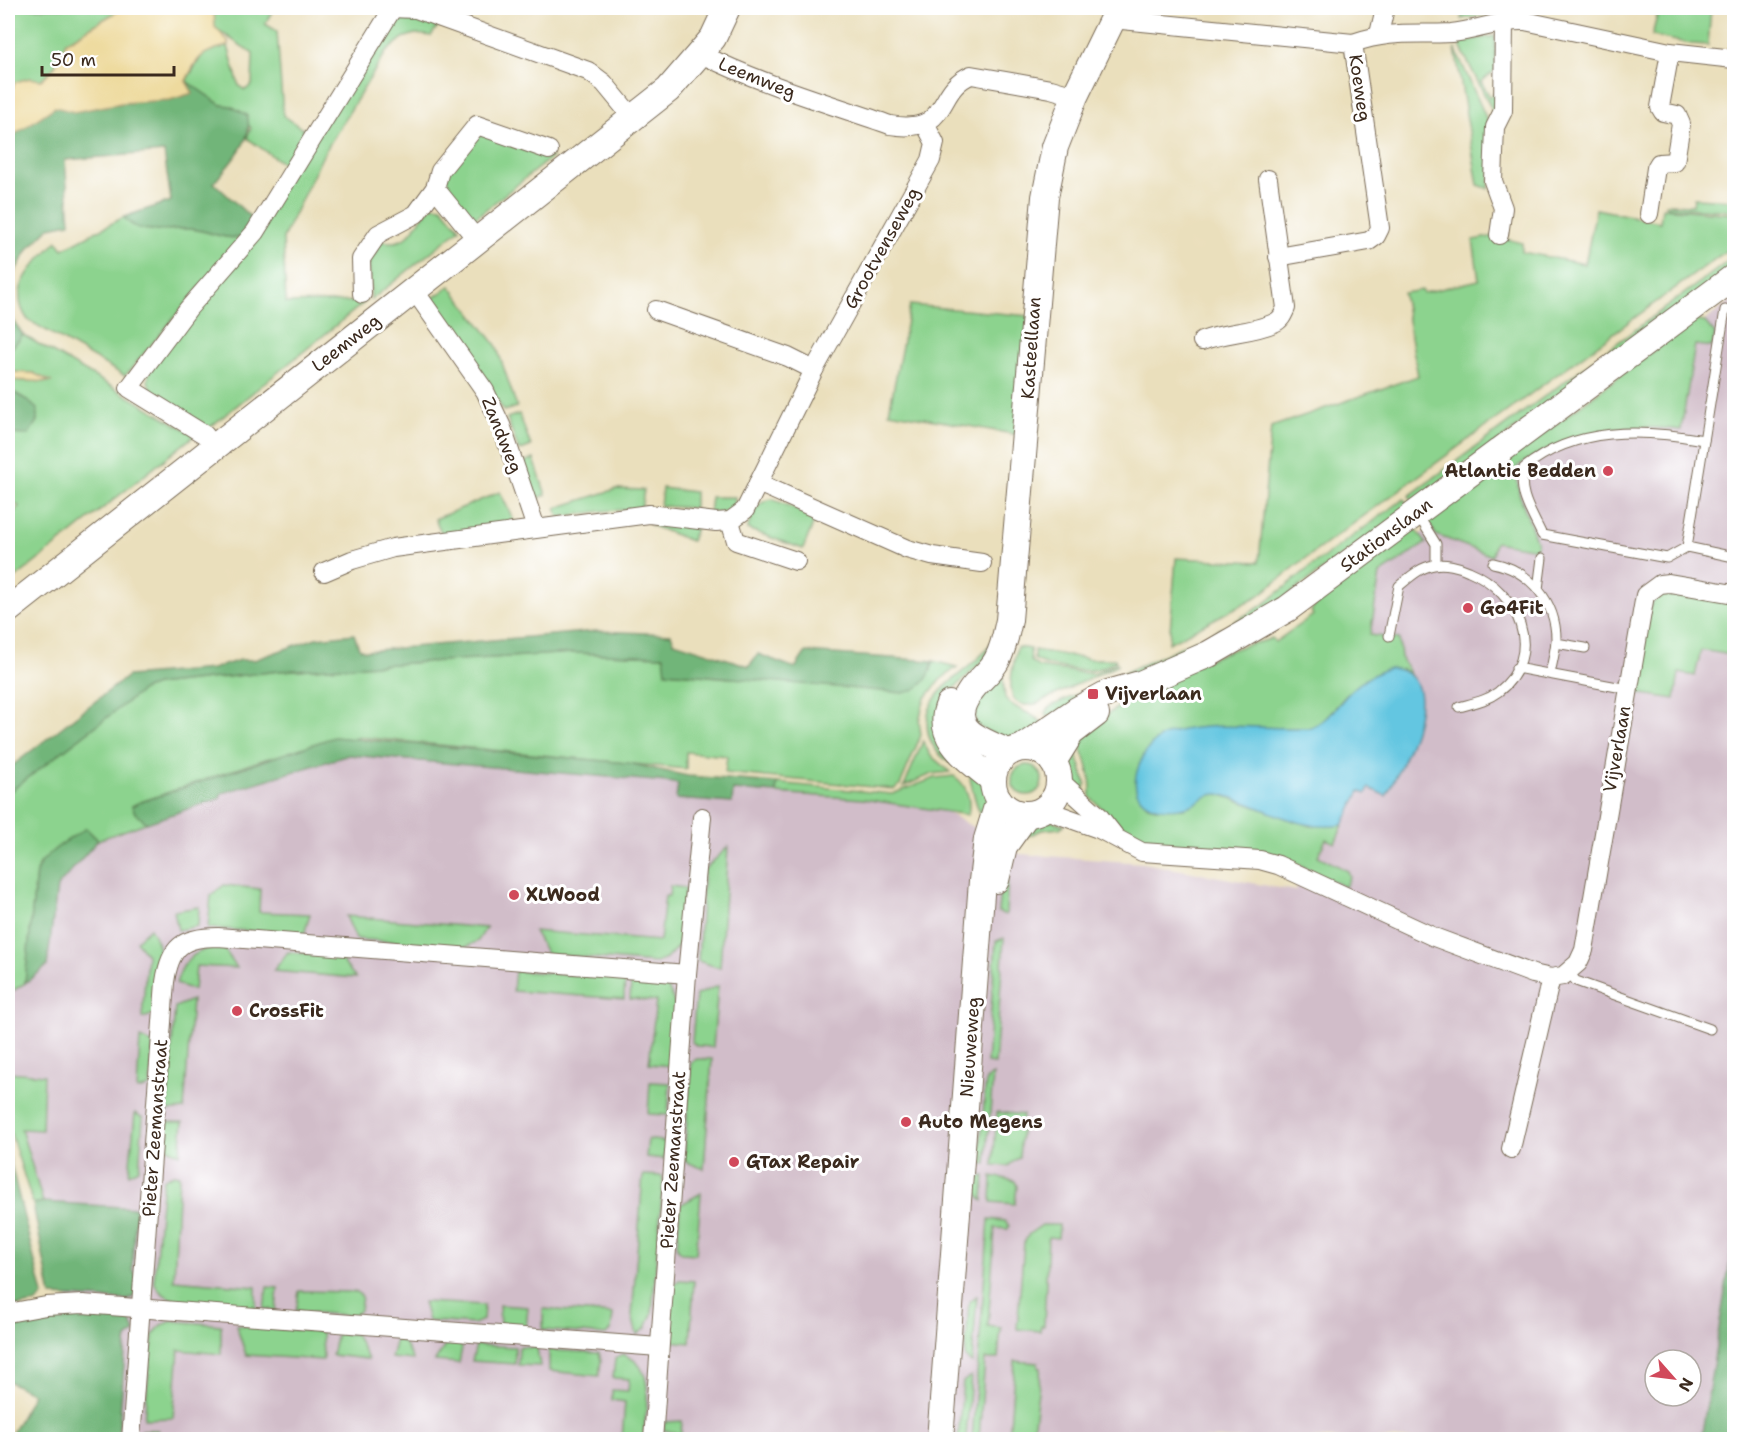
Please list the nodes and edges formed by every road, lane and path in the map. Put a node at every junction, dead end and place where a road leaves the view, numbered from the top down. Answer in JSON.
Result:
{"nodes":[{"id":1,"x":391,"y":8,"type":"edge"},
{"id":2,"x":727,"y":8,"type":"edge"},
{"id":3,"x":1385,"y":8,"type":"edge"},
{"id":4,"x":1115,"y":13,"type":"edge"},
{"id":5,"x":1504,"y":20,"type":"junction"},
{"id":6,"x":1379,"y":34,"type":"junction"},
{"id":7,"x":1353,"y":43,"type":"junction"},
{"id":8,"x":1670,"y":52,"type":"junction"},
{"id":9,"x":701,"y":54,"type":"junction"},
{"id":10,"x":1734,"y":59,"type":"edge"},
{"id":11,"x":1075,"y":96,"type":"junction"},
{"id":12,"x":632,"y":117,"type":"junction"},
{"id":13,"x":925,"y":124,"type":"junction"},
{"id":14,"x":549,"y":150,"type":"dead end"},
{"id":15,"x":1268,"y":179,"type":"dead end"},
{"id":16,"x":435,"y":188,"type":"junction"},
{"id":17,"x":1649,"y":214,"type":"dead end"},
{"id":18,"x":1499,"y":235,"type":"dead end"},
{"id":19,"x":483,"y":243,"type":"junction"},
{"id":20,"x":1278,"y":257,"type":"junction"},
{"id":21,"x":1734,"y":277,"type":"edge"},
{"id":22,"x":414,"y":290,"type":"junction"},
{"id":23,"x":362,"y":294,"type":"dead end"},
{"id":24,"x":1724,"y":305,"type":"edge"},
{"id":25,"x":656,"y":310,"type":"dead end"},
{"id":26,"x":1202,"y":341,"type":"dead end"},
{"id":27,"x":814,"y":370,"type":"junction"},
{"id":28,"x":1704,"y":440,"type":"junction"},
{"id":29,"x":219,"y":451,"type":"junction"},
{"id":30,"x":758,"y":483,"type":"junction"},
{"id":31,"x":1416,"y":513,"type":"junction"},
{"id":32,"x":730,"y":521,"type":"junction"},
{"id":33,"x":536,"y":528,"type":"junction"},
{"id":34,"x":1687,"y":548,"type":"junction"},
{"id":35,"x":1734,"y":557,"type":"edge"},
{"id":36,"x":1542,"y":558,"type":"dead end"},
{"id":37,"x":796,"y":561,"type":"dead end"},
{"id":38,"x":982,"y":563,"type":"dead end"},
{"id":39,"x":1493,"y":563,"type":"dead end"},
{"id":40,"x":1436,"y":564,"type":"junction"},
{"id":41,"x":324,"y":572,"type":"dead end"},
{"id":42,"x":1538,"y":589,"type":"junction"},
{"id":43,"x":1734,"y":594,"type":"edge"},
{"id":44,"x":8,"y":610,"type":"edge"},
{"id":45,"x":1389,"y":636,"type":"dead end"},
{"id":46,"x":1556,"y":643,"type":"junction"},
{"id":47,"x":1585,"y":648,"type":"dead end"},
{"id":48,"x":1516,"y":668,"type":"junction"},
{"id":49,"x":1550,"y":674,"type":"junction"},
{"id":50,"x":1140,"y":684,"type":"junction"},
{"id":51,"x":1628,"y":689,"type":"junction"},
{"id":52,"x":970,"y":692,"type":"junction"},
{"id":53,"x":1459,"y":707,"type":"dead end"},
{"id":54,"x":1016,"y":750,"type":"junction"},
{"id":55,"x":1056,"y":771,"type":"junction"},
{"id":56,"x":995,"y":789,"type":"junction"},
{"id":57,"x":1035,"y":812,"type":"junction"},
{"id":58,"x":702,"y":817,"type":"dead end"},
{"id":59,"x":1115,"y":837,"type":"junction"},
{"id":60,"x":687,"y":974,"type":"junction"},
{"id":61,"x":1560,"y":976,"type":"junction"},
{"id":62,"x":1710,"y":1029,"type":"dead end"},
{"id":63,"x":1511,"y":1149,"type":"dead end"},
{"id":64,"x":143,"y":1308,"type":"junction"},
{"id":65,"x":8,"y":1313,"type":"edge"},
{"id":66,"x":659,"y":1347,"type":"junction"},
{"id":67,"x":131,"y":1440,"type":"edge"},
{"id":68,"x":653,"y":1440,"type":"edge"},
{"id":69,"x":940,"y":1440,"type":"edge"},
{"id":70,"x":954,"y":1440,"type":"edge"}],
"edges":[{"from":1,"to":12,"type":"street"},
{"from":1,"to":29,"type":"street"},
{"from":2,"to":9,"type":"street"},
{"from":3,"to":6,"type":"street"},
{"from":4,"to":7,"type":"street","name":"Koeweg"},
{"from":4,"to":11,"type":"street","name":"Kasteellaan"},
{"from":5,"to":6,"type":"street"},
{"from":5,"to":8,"type":"street"},
{"from":5,"to":18,"type":"street"},
{"from":6,"to":7,"type":"street"},
{"from":7,"to":20,"type":"street","name":"Koeweg"},
{"from":8,"to":10,"type":"street"},
{"from":8,"to":17,"type":"street"},
{"from":9,"to":12,"type":"street","name":"Leemweg"},
{"from":9,"to":13,"type":"street","name":"Leemweg"},
{"from":11,"to":13,"type":"street"},
{"from":11,"to":52,"type":"street","name":"Kasteellaan"},
{"from":12,"to":19,"type":"street","name":"Leemweg"},
{"from":13,"to":27,"type":"street","name":"Grootvenseweg"},
{"from":14,"to":16,"type":"street","name":"Leemweg"},
{"from":15,"to":20,"type":"street"},
{"from":16,"to":19,"type":"street"},
{"from":16,"to":23,"type":"street","name":"Leemweg"},
{"from":19,"to":22,"type":"street","name":"Leemweg"},
{"from":20,"to":26,"type":"street"},
{"from":21,"to":24,"type":"street","name":"Stationslaan"},
{"from":22,"to":29,"type":"street","name":"Leemweg"},
{"from":22,"to":33,"type":"street","name":"Zandweg"},
{"from":24,"to":28,"type":"lane"},
{"from":24,"to":31,"type":"street","name":"Stationslaan"},
{"from":25,"to":27,"type":"street"},
{"from":27,"to":30,"type":"street","name":"Grootvenseweg"},
{"from":28,"to":34,"type":"lane"},
{"from":28,"to":34,"type":"lane"},
{"from":29,"to":44,"type":"street","name":"Leemweg"},
{"from":30,"to":32,"type":"street","name":"Grootvenseweg"},
{"from":30,"to":38,"type":"street"},
{"from":31,"to":40,"type":"lane"},
{"from":31,"to":50,"type":"street","name":"Stationslaan"},
{"from":32,"to":33,"type":"street"},
{"from":32,"to":37,"type":"street"},
{"from":33,"to":41,"type":"street"},
{"from":34,"to":35,"type":"lane"},
{"from":36,"to":42,"type":"lane"},
{"from":39,"to":42,"type":"lane"},
{"from":40,"to":45,"type":"lane"},
{"from":40,"to":48,"type":"lane"},
{"from":42,"to":46,"type":"lane"},
{"from":43,"to":51,"type":"street","name":"Vijverlaan"},
{"from":46,"to":47,"type":"lane"},
{"from":46,"to":49,"type":"lane"},
{"from":48,"to":49,"type":"lane"},
{"from":48,"to":53,"type":"lane"},
{"from":49,"to":51,"type":"lane"},
{"from":50,"to":54,"type":"street","name":"Stationslaan"},
{"from":50,"to":55,"type":"street","name":"Stationslaan"},
{"from":51,"to":61,"type":"street","name":"Vijverlaan"},
{"from":52,"to":54,"type":"street","name":"Kasteellaan"},
{"from":52,"to":56,"type":"street","name":"Kasteellaan"},
{"from":54,"to":55,"type":"street"},
{"from":54,"to":56,"type":"street"},
{"from":55,"to":57,"type":"street"},
{"from":55,"to":59,"type":"street"},
{"from":56,"to":57,"type":"street"},
{"from":56,"to":69,"type":"street","name":"Nieuweweg"},
{"from":57,"to":59,"type":"street"},
{"from":57,"to":70,"type":"street","name":"Nieuweweg"},
{"from":58,"to":60,"type":"street","name":"Pieter Zeemanstraat"},
{"from":59,"to":61,"type":"street"},
{"from":60,"to":64,"type":"street","name":"Pieter Zeemanstraat"},
{"from":60,"to":66,"type":"street","name":"Pieter Zeemanstraat"},
{"from":61,"to":62,"type":"lane"},
{"from":61,"to":63,"type":"street","name":"Vijverlaan"},
{"from":64,"to":65,"type":"street"},
{"from":64,"to":66,"type":"street"},
{"from":64,"to":67,"type":"street","name":"Pieter Zeemanstraat"},
{"from":66,"to":68,"type":"street","name":"Pieter Zeemanstraat"}]}
